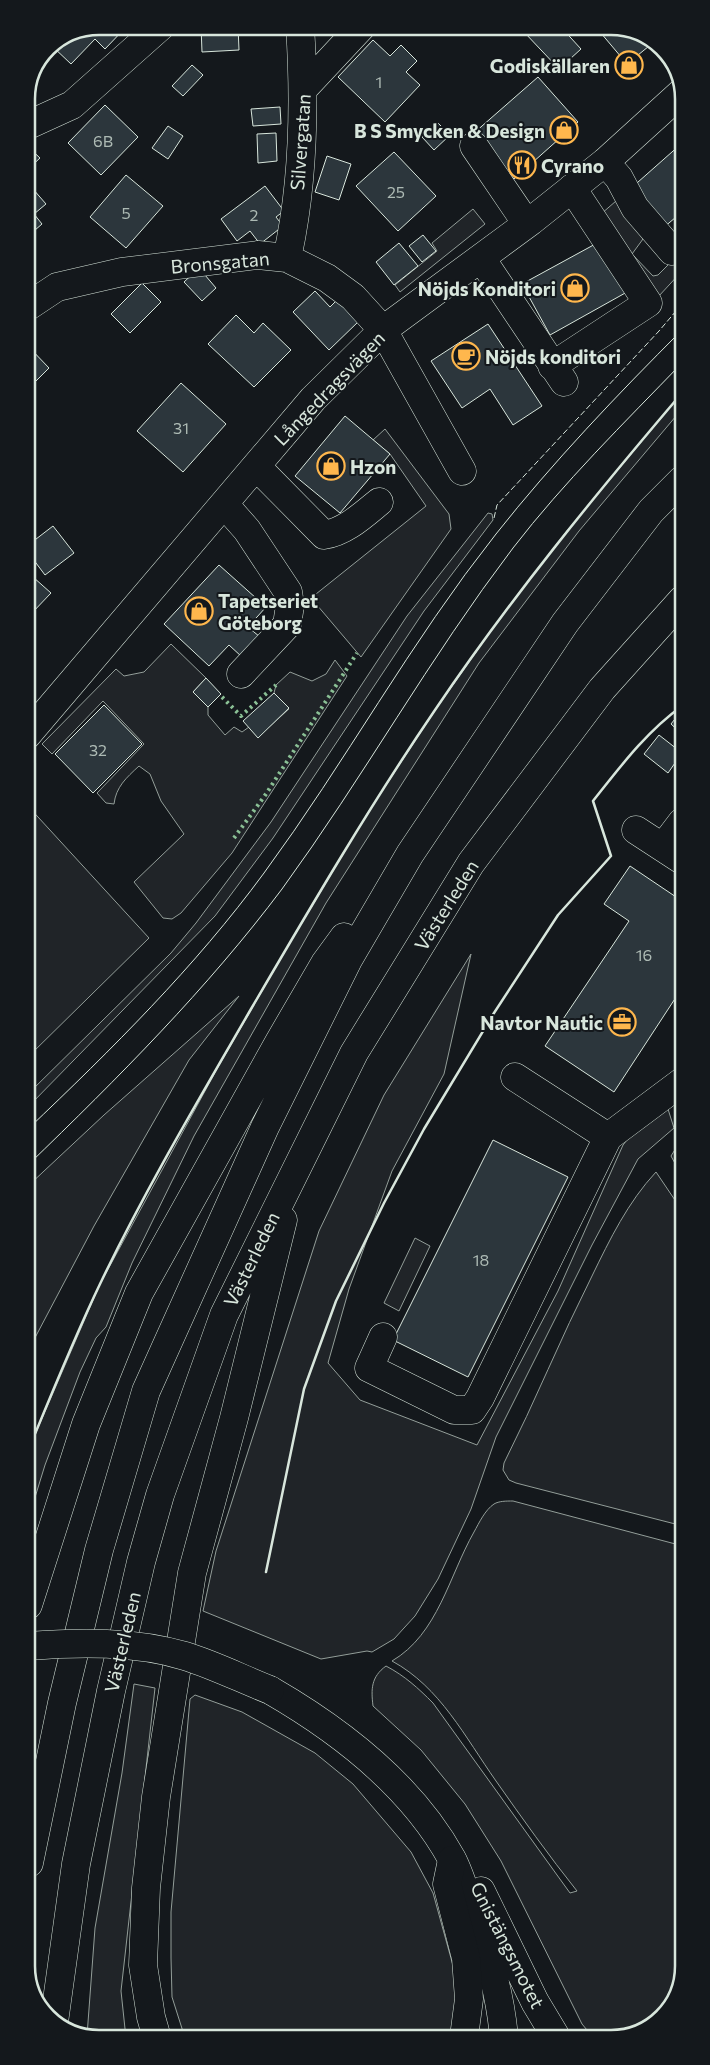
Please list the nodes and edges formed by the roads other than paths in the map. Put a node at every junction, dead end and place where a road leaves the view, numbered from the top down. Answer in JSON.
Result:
{"nodes":[{"id":1,"x":151,"y":35,"type":"edge"},
{"id":2,"x":301,"y":35,"type":"edge"},
{"id":3,"x":354,"y":35,"type":"edge"},
{"id":4,"x":304,"y":88,"type":"junction"},
{"id":5,"x":675,"y":99,"type":"edge"},
{"id":6,"x":35,"y":122,"type":"edge"},
{"id":7,"x":474,"y":146,"type":"dead end"},
{"id":8,"x":605,"y":162,"type":"junction"},
{"id":9,"x":572,"y":188,"type":"junction"},
{"id":10,"x":527,"y":224,"type":"junction"},
{"id":11,"x":673,"y":243,"type":"edge"},
{"id":12,"x":287,"y":258,"type":"junction"},
{"id":13,"x":481,"y":258,"type":"junction"},
{"id":14,"x":35,"y":302,"type":"edge"},
{"id":15,"x":383,"y":330,"type":"junction"},
{"id":16,"x":256,"y":466,"type":"junction"},
{"id":17,"x":462,"y":471,"type":"dead end"},
{"id":18,"x":675,"y":487,"type":"edge"},
{"id":19,"x":379,"y":502,"type":"dead end"},
{"id":20,"x":225,"y":505,"type":"junction"},
{"id":21,"x":675,"y":608,"type":"edge"},
{"id":22,"x":241,"y":674,"type":"dead end"},
{"id":23,"x":35,"y":726,"type":"edge"},
{"id":24,"x":636,"y":830,"type":"dead end"},
{"id":25,"x":673,"y":853,"type":"edge"},
{"id":26,"x":410,"y":854,"type":"junction"},
{"id":27,"x":515,"y":1076,"type":"dead end"},
{"id":28,"x":675,"y":1087,"type":"edge"},
{"id":29,"x":608,"y":1137,"type":"junction"},
{"id":30,"x":296,"y":1167,"type":"junction"},
{"id":31,"x":383,"y":1337,"type":"dead end"},
{"id":32,"x":35,"y":1583,"type":"edge"},
{"id":33,"x":35,"y":1646,"type":"edge"},
{"id":34,"x":35,"y":1830,"type":"edge"},
{"id":35,"x":452,"y":1860,"type":"junction"},
{"id":36,"x":55,"y":2012,"type":"edge"},
{"id":37,"x":155,"y":2030,"type":"edge"},
{"id":38,"x":466,"y":2030,"type":"edge"},
{"id":39,"x":503,"y":2030,"type":"edge"},
{"id":40,"x":552,"y":2030,"type":"edge"}],
"edges":[{"from":1,"to":6,"type":"main road"},
{"from":2,"to":4,"type":"main road","name":"Silvergatan"},
{"from":3,"to":4,"type":"main road"},
{"from":4,"to":12,"type":"main road","name":"Silvergatan"},
{"from":5,"to":8,"type":"main road","name":"Långedragsvägen"},
{"from":7,"to":10,"type":"main road"},
{"from":8,"to":9,"type":"main road","name":"Långedragsvägen"},
{"from":8,"to":11,"type":"main road"},
{"from":9,"to":10,"type":"main road","name":"Långedragsvägen"},
{"from":9,"to":13,"type":"main road"},
{"from":10,"to":13,"type":"main road","name":"Långedragsvägen"},
{"from":12,"to":14,"type":"main road","name":"Bronsgatan"},
{"from":12,"to":15,"type":"main road","name":"Bronsgatan"},
{"from":13,"to":15,"type":"main road","name":"Långedragsvägen"},
{"from":15,"to":16,"type":"main road","name":"Långedragsvägen"},
{"from":15,"to":17,"type":"main road","name":"Bronsgatan"},
{"from":16,"to":19,"type":"main road"},
{"from":16,"to":20,"type":"main road","name":"Långedragsvägen"},
{"from":18,"to":26,"type":"main road"},
{"from":20,"to":22,"type":"main road"},
{"from":20,"to":23,"type":"main road","name":"Långedragsvägen"},
{"from":21,"to":30,"type":"main road","name":"Västerleden"},
{"from":24,"to":25,"type":"main road"},
{"from":26,"to":32,"type":"main road"},
{"from":26,"to":34,"type":"main road"},
{"from":27,"to":29,"type":"main road"},
{"from":28,"to":29,"type":"main road"},
{"from":29,"to":31,"type":"main road"},
{"from":30,"to":36,"type":"main road","name":"Västerleden"},
{"from":30,"to":37,"type":"main road"},
{"from":33,"to":35,"type":"main road","name":"Gnistängsmotet","bridge":true},
{"from":35,"to":38,"type":"main road"},
{"from":35,"to":39,"type":"main road","name":"Gnistängsmotet"},
{"from":35,"to":40,"type":"main road","name":"Gnistängsmotet"}]}
